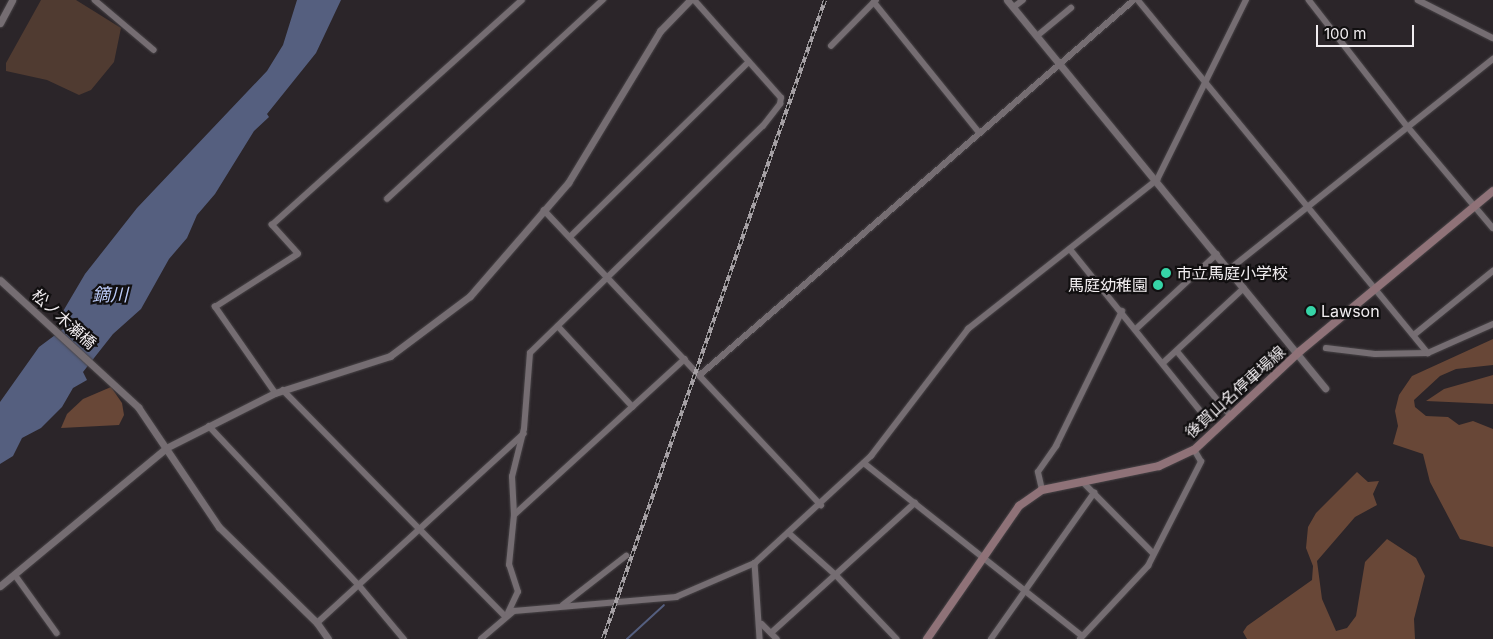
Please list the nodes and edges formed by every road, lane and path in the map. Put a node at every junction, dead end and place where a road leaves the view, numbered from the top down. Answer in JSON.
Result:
{"nodes":[{"id":1,"x":12,"y":0,"type":"edge"},
{"id":2,"x":95,"y":0,"type":"edge"},
{"id":3,"x":522,"y":0,"type":"edge"},
{"id":4,"x":603,"y":0,"type":"edge"},
{"id":5,"x":690,"y":0,"type":"edge"},
{"id":6,"x":694,"y":0,"type":"edge"},
{"id":7,"x":1007,"y":0,"type":"edge"},
{"id":8,"x":1023,"y":0,"type":"edge"},
{"id":9,"x":1134,"y":0,"type":"edge"},
{"id":10,"x":1138,"y":0,"type":"edge"},
{"id":11,"x":1246,"y":0,"type":"edge"},
{"id":12,"x":1309,"y":0,"type":"edge"},
{"id":13,"x":1418,"y":0,"type":"edge"},
{"id":14,"x":875,"y":1,"type":"edge"},
{"id":15,"x":1014,"y":8,"type":"junction"},
{"id":16,"x":1071,"y":8,"type":"dead end"},
{"id":17,"x":0,"y":23,"type":"edge"},
{"id":18,"x":1037,"y":36,"type":"junction"},
{"id":19,"x":1493,"y":38,"type":"edge"},
{"id":20,"x":832,"y":46,"type":"dead end"},
{"id":21,"x":154,"y":50,"type":"dead end"},
{"id":22,"x":1493,"y":59,"type":"edge"},
{"id":23,"x":750,"y":62,"type":"junction"},
{"id":24,"x":1059,"y":63,"type":"junction"},
{"id":25,"x":1204,"y":84,"type":"junction"},
{"id":26,"x":1408,"y":127,"type":"junction"},
{"id":27,"x":978,"y":131,"type":"junction"},
{"id":28,"x":1157,"y":180,"type":"junction"},
{"id":29,"x":1493,"y":191,"type":"edge"},
{"id":30,"x":387,"y":199,"type":"dead end"},
{"id":31,"x":1309,"y":204,"type":"junction"},
{"id":32,"x":1476,"y":205,"type":"junction"},
{"id":33,"x":544,"y":210,"type":"junction"},
{"id":34,"x":1493,"y":228,"type":"edge"},
{"id":35,"x":570,"y":238,"type":"junction"},
{"id":36,"x":1070,"y":249,"type":"junction"},
{"id":37,"x":1217,"y":254,"type":"junction"},
{"id":38,"x":1230,"y":269,"type":"junction"},
{"id":39,"x":1493,"y":272,"type":"edge"},
{"id":40,"x":609,"y":277,"type":"junction"},
{"id":41,"x":0,"y":280,"type":"edge"},
{"id":42,"x":1376,"y":287,"type":"junction"},
{"id":43,"x":1244,"y":288,"type":"junction"},
{"id":44,"x":1122,"y":311,"type":"junction"},
{"id":45,"x":1493,"y":324,"type":"edge"},
{"id":46,"x":558,"y":326,"type":"junction"},
{"id":47,"x":1136,"y":329,"type":"junction"},
{"id":48,"x":1414,"y":335,"type":"junction"},
{"id":49,"x":1326,"y":348,"type":"dead end"},
{"id":50,"x":1177,"y":351,"type":"junction"},
{"id":51,"x":1299,"y":352,"type":"junction"},
{"id":52,"x":1428,"y":353,"type":"junction"},
{"id":53,"x":685,"y":359,"type":"junction"},
{"id":54,"x":1163,"y":364,"type":"junction"},
{"id":55,"x":700,"y":375,"type":"junction"},
{"id":56,"x":1325,"y":388,"type":"dead end"},
{"id":57,"x":283,"y":390,"type":"junction"},
{"id":58,"x":275,"y":393,"type":"junction"},
{"id":59,"x":633,"y":408,"type":"junction"},
{"id":60,"x":1231,"y":416,"type":"junction"},
{"id":61,"x":1209,"y":421,"type":"dead end"},
{"id":62,"x":209,"y":426,"type":"junction"},
{"id":63,"x":523,"y":434,"type":"junction"},
{"id":64,"x":166,"y":448,"type":"junction"},
{"id":65,"x":1194,"y":450,"type":"junction"},
{"id":66,"x":864,"y":463,"type":"junction"},
{"id":67,"x":1082,"y":481,"type":"junction"},
{"id":68,"x":1042,"y":490,"type":"junction"},
{"id":69,"x":1094,"y":494,"type":"junction"},
{"id":70,"x":915,"y":503,"type":"junction"},
{"id":71,"x":822,"y":505,"type":"junction"},
{"id":72,"x":514,"y":514,"type":"junction"},
{"id":73,"x":417,"y":529,"type":"junction"},
{"id":74,"x":789,"y":533,"type":"junction"},
{"id":75,"x":1153,"y":553,"type":"junction"},
{"id":76,"x":626,"y":556,"type":"dead end"},
{"id":77,"x":981,"y":558,"type":"junction"},
{"id":78,"x":755,"y":563,"type":"junction"},
{"id":79,"x":836,"y":575,"type":"junction"},
{"id":80,"x":16,"y":576,"type":"junction"},
{"id":81,"x":358,"y":584,"type":"junction"},
{"id":82,"x":0,"y":586,"type":"edge"},
{"id":83,"x":1023,"y":590,"type":"junction"},
{"id":84,"x":562,"y":606,"type":"junction"},
{"id":85,"x":506,"y":616,"type":"junction"},
{"id":86,"x":317,"y":623,"type":"junction"},
{"id":87,"x":762,"y":624,"type":"junction"},
{"id":88,"x":57,"y":633,"type":"dead end"},
{"id":89,"x":771,"y":633,"type":"junction"},
{"id":90,"x":1081,"y":638,"type":"edge"},
{"id":91,"x":328,"y":639,"type":"edge"},
{"id":92,"x":404,"y":639,"type":"edge"},
{"id":93,"x":481,"y":639,"type":"edge"},
{"id":94,"x":760,"y":639,"type":"edge"},
{"id":95,"x":777,"y":639,"type":"edge"},
{"id":96,"x":897,"y":639,"type":"edge"},
{"id":97,"x":927,"y":639,"type":"edge"},
{"id":98,"x":991,"y":639,"type":"edge"}],
"edges":[{"from":1,"to":17,"type":"street"},
{"from":2,"to":21,"type":"street"},
{"from":3,"to":58,"type":"street"},
{"from":4,"to":30,"type":"street"},
{"from":5,"to":33,"type":"street"},
{"from":6,"to":23,"type":"street"},
{"from":7,"to":15,"type":"street"},
{"from":8,"to":15,"type":"street"},
{"from":9,"to":24,"type":"street"},
{"from":10,"to":25,"type":"street"},
{"from":11,"to":25,"type":"street"},
{"from":12,"to":26,"type":"street"},
{"from":13,"to":19,"type":"street"},
{"from":14,"to":20,"type":"street"},
{"from":14,"to":27,"type":"street"},
{"from":15,"to":18,"type":"street"},
{"from":16,"to":18,"type":"street"},
{"from":18,"to":24,"type":"street"},
{"from":22,"to":26,"type":"street"},
{"from":23,"to":35,"type":"street"},
{"from":23,"to":40,"type":"street"},
{"from":24,"to":27,"type":"street"},
{"from":24,"to":28,"type":"street"},
{"from":25,"to":28,"type":"street"},
{"from":25,"to":31,"type":"street"},
{"from":26,"to":31,"type":"street"},
{"from":26,"to":32,"type":"street"},
{"from":27,"to":55,"type":"street"},
{"from":28,"to":36,"type":"street"},
{"from":28,"to":37,"type":"street"},
{"from":29,"to":32,"type":"main road","name":"後賀山名停車場線"},
{"from":31,"to":38,"type":"street"},
{"from":31,"to":42,"type":"street"},
{"from":32,"to":34,"type":"street"},
{"from":32,"to":42,"type":"main road","name":"後賀山名停車場線"},
{"from":33,"to":35,"type":"street"},
{"from":33,"to":57,"type":"street"},
{"from":35,"to":40,"type":"street"},
{"from":36,"to":44,"type":"street"},
{"from":36,"to":66,"type":"street"},
{"from":37,"to":38,"type":"street"},
{"from":37,"to":47,"type":"street"},
{"from":38,"to":43,"type":"street"},
{"from":39,"to":48,"type":"street"},
{"from":40,"to":46,"type":"street"},
{"from":40,"to":53,"type":"street"},
{"from":41,"to":64,"type":"street","name":"松ノ木瀬橋"},
{"from":42,"to":48,"type":"street"},
{"from":42,"to":51,"type":"main road","name":"後賀山名停車場線"},
{"from":43,"to":50,"type":"street"},
{"from":43,"to":51,"type":"street"},
{"from":44,"to":47,"type":"street"},
{"from":44,"to":68,"type":"street"},
{"from":45,"to":52,"type":"street"},
{"from":46,"to":59,"type":"street"},
{"from":46,"to":63,"type":"street"},
{"from":47,"to":54,"type":"street"},
{"from":48,"to":52,"type":"street"},
{"from":49,"to":52,"type":"street"},
{"from":50,"to":54,"type":"street"},
{"from":50,"to":60,"type":"street"},
{"from":51,"to":56,"type":"street"},
{"from":51,"to":60,"type":"main road","name":"後賀山名停車場線"},
{"from":53,"to":55,"type":"street"},
{"from":53,"to":59,"type":"street"},
{"from":54,"to":61,"type":"street"},
{"from":55,"to":71,"type":"street"},
{"from":57,"to":58,"type":"street"},
{"from":57,"to":73,"type":"street"},
{"from":58,"to":62,"type":"street"},
{"from":59,"to":72,"type":"street"},
{"from":60,"to":65,"type":"main road","name":"後賀山名停車場線"},
{"from":62,"to":64,"type":"street"},
{"from":62,"to":81,"type":"street"},
{"from":63,"to":72,"type":"street"},
{"from":63,"to":73,"type":"street"},
{"from":64,"to":80,"type":"street"},
{"from":64,"to":86,"type":"street","name":"松ノ木瀬橋"},
{"from":65,"to":67,"type":"main road","name":"後賀山名停車場線"},
{"from":65,"to":75,"type":"street"},
{"from":66,"to":70,"type":"street"},
{"from":66,"to":71,"type":"street"},
{"from":67,"to":68,"type":"main road","name":"後賀山名停車場線"},
{"from":67,"to":69,"type":"street"},
{"from":68,"to":77,"type":"main road","name":"後賀山名停車場線"},
{"from":69,"to":75,"type":"street"},
{"from":69,"to":83,"type":"street"},
{"from":70,"to":77,"type":"street"},
{"from":70,"to":79,"type":"street"},
{"from":71,"to":74,"type":"street"},
{"from":72,"to":85,"type":"street"},
{"from":73,"to":81,"type":"street"},
{"from":73,"to":85,"type":"street"},
{"from":74,"to":78,"type":"street"},
{"from":74,"to":79,"type":"street"},
{"from":75,"to":90,"type":"street"},
{"from":76,"to":84,"type":"street"},
{"from":77,"to":83,"type":"street"},
{"from":77,"to":97,"type":"main road","name":"後賀山名停車場線"},
{"from":78,"to":84,"type":"street"},
{"from":78,"to":87,"type":"street"},
{"from":79,"to":89,"type":"street"},
{"from":79,"to":96,"type":"street"},
{"from":80,"to":82,"type":"street"},
{"from":80,"to":88,"type":"street"},
{"from":81,"to":86,"type":"street"},
{"from":81,"to":92,"type":"street"},
{"from":83,"to":90,"type":"street"},
{"from":83,"to":98,"type":"street"},
{"from":84,"to":85,"type":"street"},
{"from":85,"to":93,"type":"street"},
{"from":86,"to":91,"type":"street","name":"松ノ木瀬橋"},
{"from":87,"to":89,"type":"street"},
{"from":87,"to":94,"type":"street"},
{"from":89,"to":95,"type":"street"}]}
